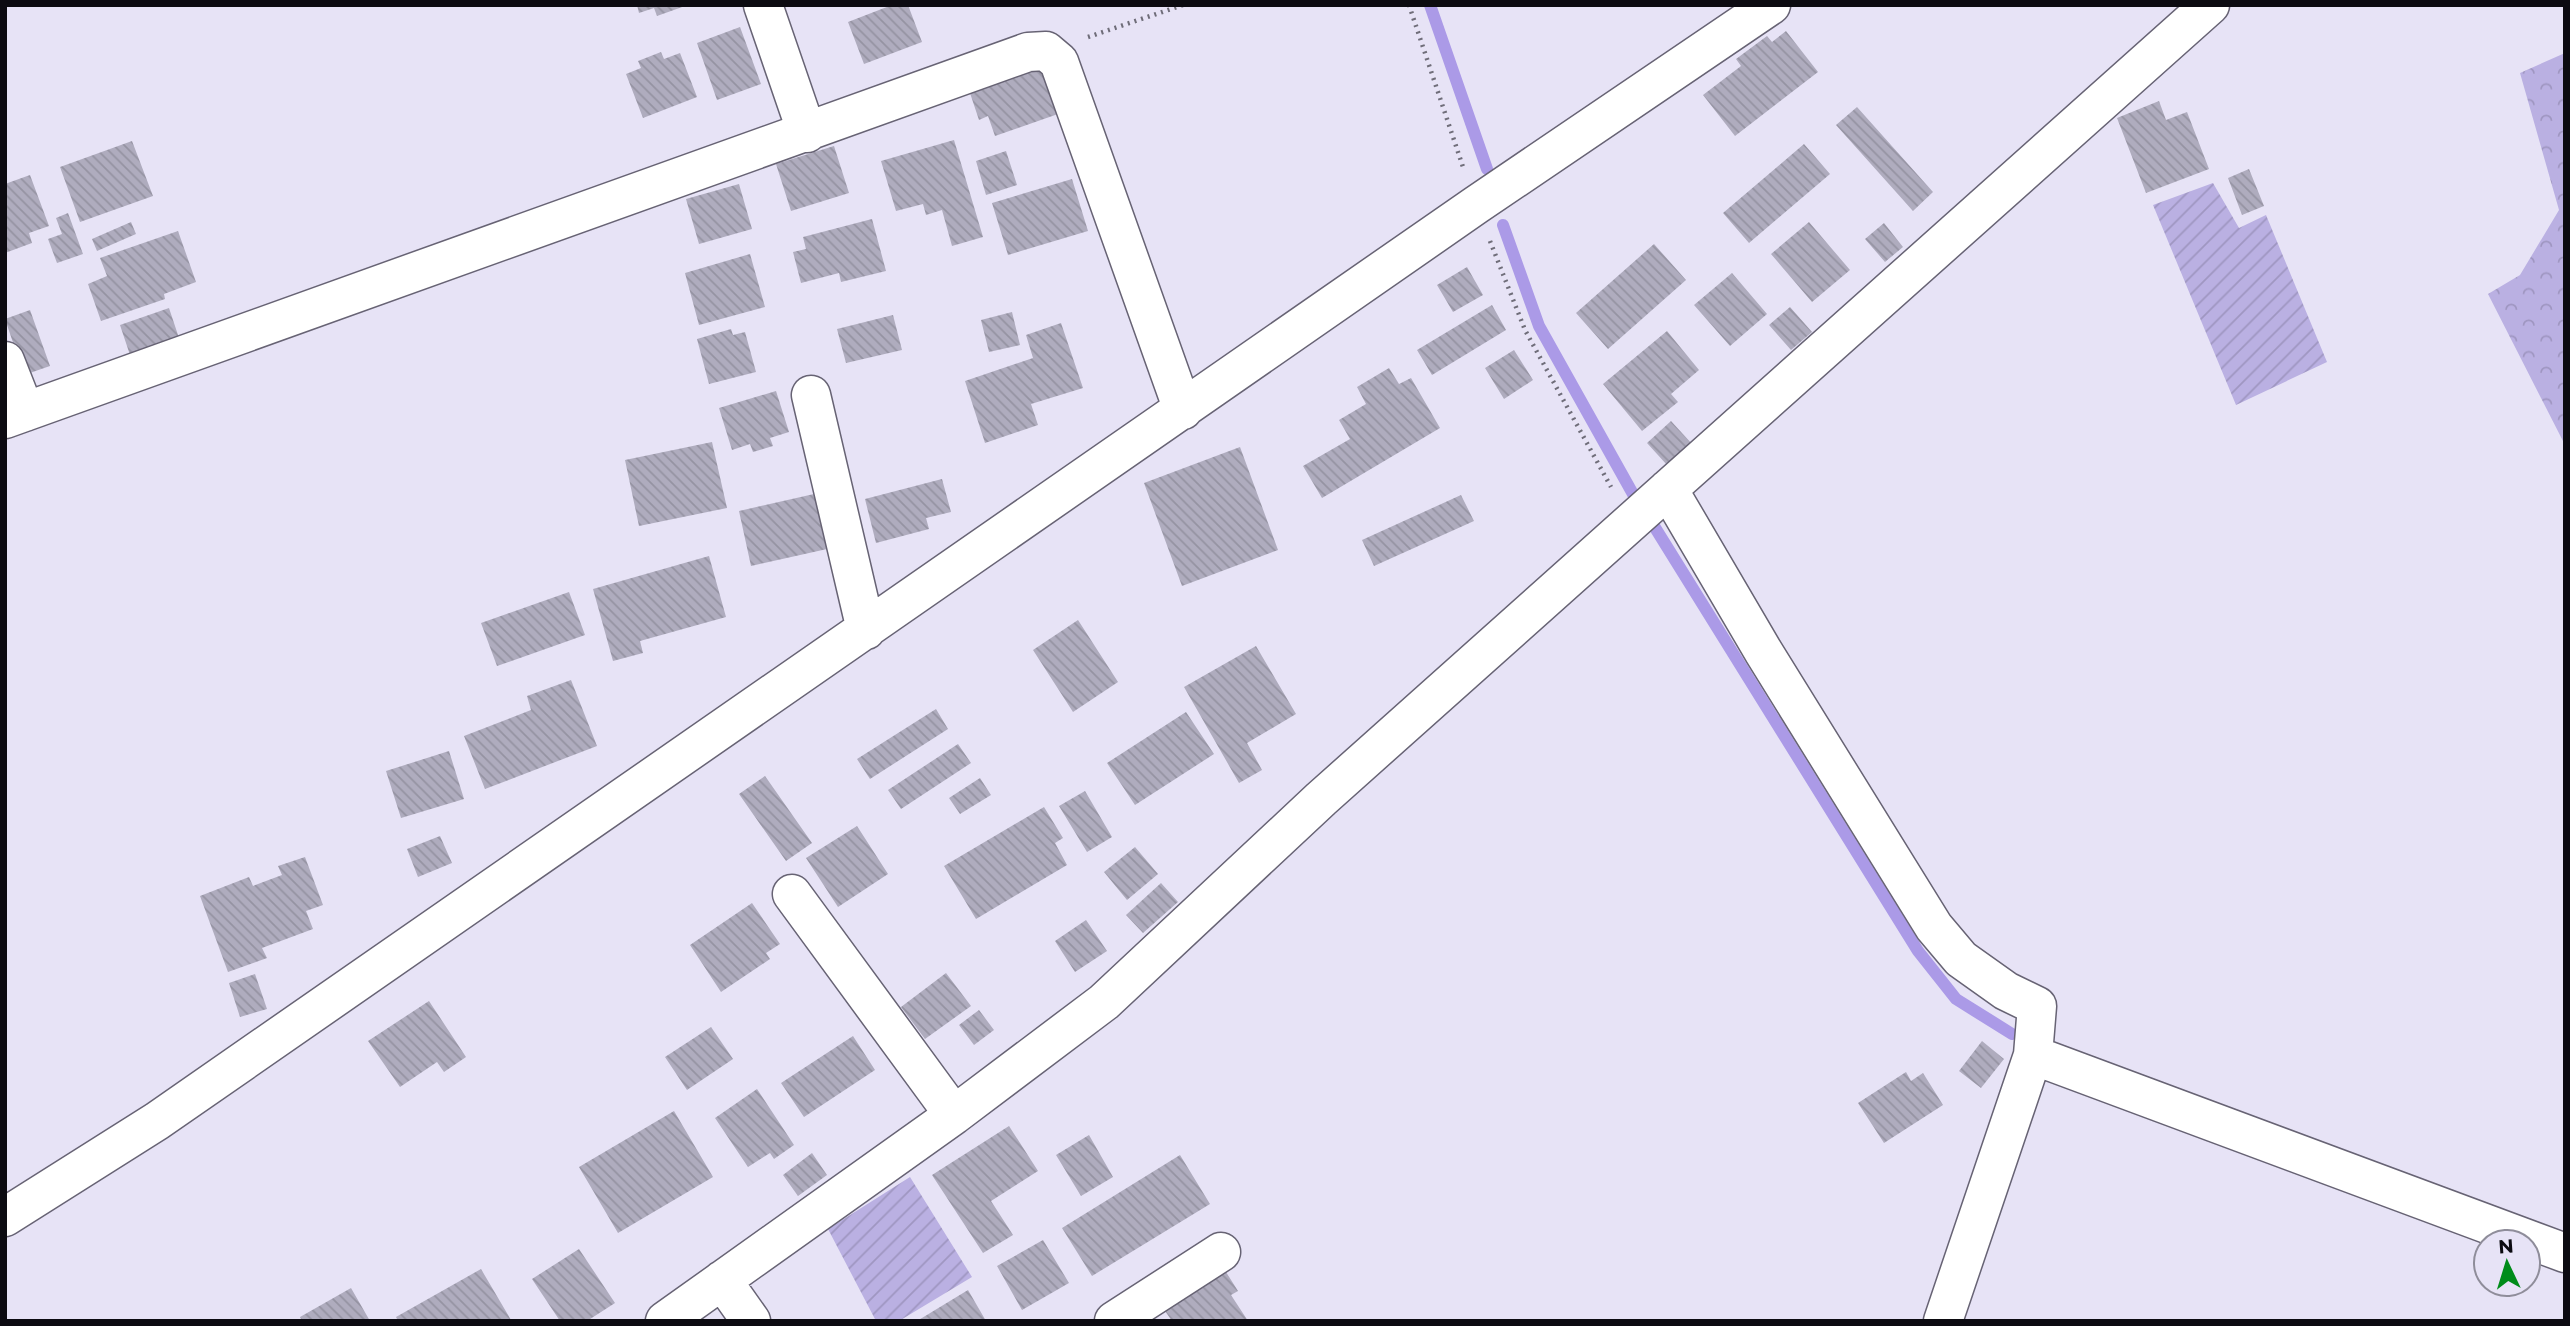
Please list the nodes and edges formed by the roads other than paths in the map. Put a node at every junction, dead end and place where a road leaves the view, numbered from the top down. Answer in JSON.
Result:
{"nodes":[{"id":1,"x":762,"y":5,"type":"edge"},
{"id":2,"x":1771,"y":5,"type":"edge"},
{"id":3,"x":2210,"y":5,"type":"edge"},
{"id":4,"x":807,"y":133,"type":"junction"},
{"id":5,"x":5,"y":361,"type":"edge"},
{"id":6,"x":811,"y":395,"type":"dead end"},
{"id":7,"x":1183,"y":410,"type":"junction"},
{"id":8,"x":15,"y":416,"type":"edge"},
{"id":9,"x":1668,"y":489,"type":"junction"},
{"id":10,"x":866,"y":630,"type":"junction"},
{"id":11,"x":792,"y":894,"type":"dead end"},
{"id":12,"x":2033,"y":1055,"type":"junction"},
{"id":13,"x":954,"y":1115,"type":"junction"},
{"id":14,"x":5,"y":1217,"type":"edge"},
{"id":15,"x":1221,"y":1252,"type":"dead end"},
{"id":16,"x":2565,"y":1253,"type":"edge"},
{"id":17,"x":723,"y":1280,"type":"junction"},
{"id":18,"x":665,"y":1321,"type":"edge"},
{"id":19,"x":751,"y":1321,"type":"edge"},
{"id":20,"x":1114,"y":1321,"type":"edge"},
{"id":21,"x":1943,"y":1321,"type":"edge"}],
"edges":[{"from":1,"to":4,"type":"street"},
{"from":2,"to":7,"type":"street"},
{"from":3,"to":9,"type":"street"},
{"from":4,"to":7,"type":"street"},
{"from":4,"to":8,"type":"street"},
{"from":5,"to":8,"type":"street"},
{"from":6,"to":10,"type":"street"},
{"from":7,"to":10,"type":"street"},
{"from":9,"to":12,"type":"street"},
{"from":9,"to":13,"type":"street"},
{"from":10,"to":14,"type":"street"},
{"from":11,"to":13,"type":"street"},
{"from":12,"to":16,"type":"street"},
{"from":12,"to":21,"type":"street"},
{"from":13,"to":17,"type":"street"},
{"from":15,"to":20,"type":"street"},
{"from":17,"to":18,"type":"street"},
{"from":17,"to":19,"type":"street"}]}
